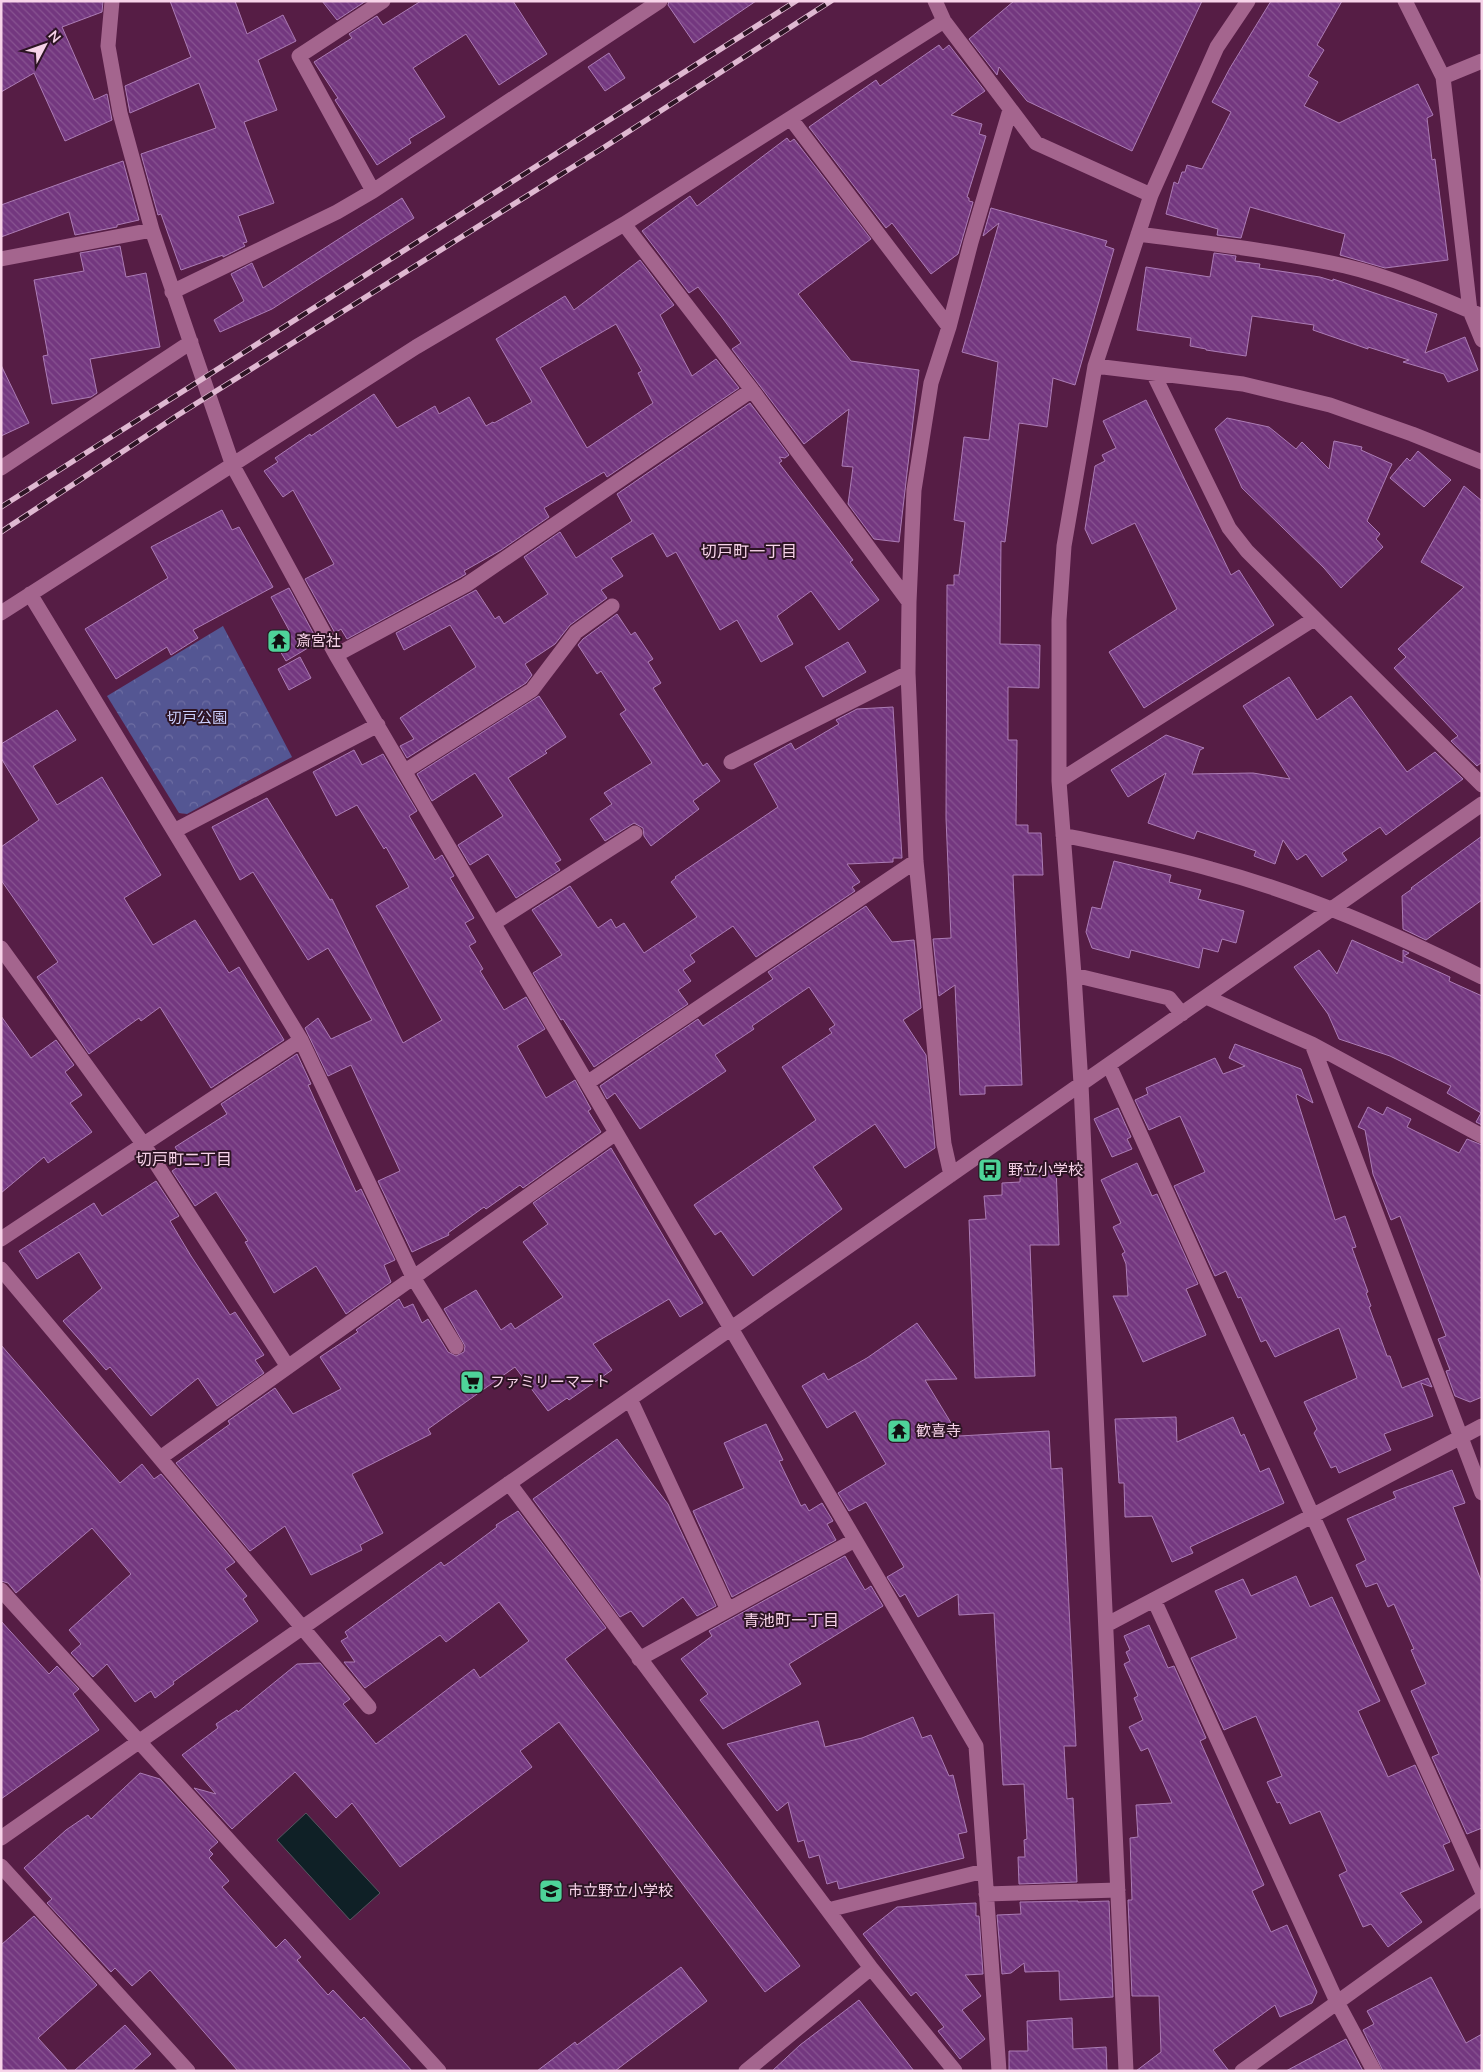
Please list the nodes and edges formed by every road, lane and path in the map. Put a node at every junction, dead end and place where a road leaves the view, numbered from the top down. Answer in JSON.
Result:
{"nodes":[{"id":1,"x":112,"y":1,"type":"edge"},
{"id":2,"x":383,"y":1,"type":"edge"},
{"id":3,"x":660,"y":1,"type":"edge"},
{"id":4,"x":935,"y":1,"type":"edge"},
{"id":5,"x":1248,"y":1,"type":"edge"},
{"id":6,"x":1405,"y":1,"type":"edge"},
{"id":7,"x":944,"y":21,"type":"junction"},
{"id":8,"x":1482,"y":60,"type":"edge"},
{"id":9,"x":1443,"y":77,"type":"junction"},
{"id":10,"x":1010,"y":110,"type":"junction"},
{"id":11,"x":791,"y":119,"type":"junction"},
{"id":12,"x":373,"y":191,"type":"junction"},
{"id":13,"x":1151,"y":194,"type":"junction"},
{"id":14,"x":624,"y":224,"type":"junction"},
{"id":15,"x":152,"y":230,"type":"junction"},
{"id":16,"x":1138,"y":234,"type":"junction"},
{"id":17,"x":1,"y":258,"type":"edge"},
{"id":18,"x":172,"y":292,"type":"junction"},
{"id":19,"x":1476,"y":314,"type":"edge"},
{"id":20,"x":949,"y":328,"type":"junction"},
{"id":21,"x":1482,"y":340,"type":"edge"},
{"id":22,"x":191,"y":342,"type":"junction"},
{"id":23,"x":1095,"y":366,"type":"junction"},
{"id":24,"x":1153,"y":373,"type":"junction"},
{"id":25,"x":752,"y":390,"type":"junction"},
{"id":26,"x":1482,"y":462,"type":"edge"},
{"id":27,"x":233,"y":466,"type":"junction"},
{"id":28,"x":1,"y":468,"type":"edge"},
{"id":29,"x":30,"y":594,"type":"junction"},
{"id":30,"x":908,"y":602,"type":"junction"},
{"id":31,"x":612,"y":606,"type":"dead end"},
{"id":32,"x":1,"y":613,"type":"edge"},
{"id":33,"x":1314,"y":619,"type":"junction"},
{"id":34,"x":336,"y":654,"type":"junction"},
{"id":35,"x":908,"y":673,"type":"junction"},
{"id":36,"x":378,"y":725,"type":"junction"},
{"id":37,"x":731,"y":762,"type":"dead end"},
{"id":38,"x":405,"y":771,"type":"junction"},
{"id":39,"x":1059,"y":781,"type":"junction"},
{"id":40,"x":1482,"y":785,"type":"edge"},
{"id":41,"x":1479,"y":812,"type":"edge"},
{"id":42,"x":174,"y":831,"type":"junction"},
{"id":43,"x":636,"y":833,"type":"dead end"},
{"id":44,"x":1064,"y":835,"type":"junction"},
{"id":45,"x":916,"y":861,"type":"junction"},
{"id":46,"x":1332,"y":908,"type":"junction"},
{"id":47,"x":494,"y":923,"type":"junction"},
{"id":48,"x":1,"y":948,"type":"edge"},
{"id":49,"x":1074,"y":975,"type":"junction"},
{"id":50,"x":1482,"y":977,"type":"edge"},
{"id":51,"x":1206,"y":997,"type":"junction"},
{"id":52,"x":1182,"y":1014,"type":"junction"},
{"id":53,"x":301,"y":1040,"type":"junction"},
{"id":54,"x":1312,"y":1044,"type":"junction"},
{"id":55,"x":1109,"y":1064,"type":"junction"},
{"id":56,"x":587,"y":1083,"type":"junction"},
{"id":57,"x":1081,"y":1084,"type":"junction"},
{"id":58,"x":616,"y":1133,"type":"junction"},
{"id":59,"x":1482,"y":1136,"type":"edge"},
{"id":60,"x":144,"y":1144,"type":"junction"},
{"id":61,"x":951,"y":1175,"type":"junction"},
{"id":62,"x":1,"y":1239,"type":"edge"},
{"id":63,"x":1,"y":1269,"type":"edge"},
{"id":64,"x":414,"y":1277,"type":"junction"},
{"id":65,"x":730,"y":1329,"type":"junction"},
{"id":66,"x":456,"y":1347,"type":"dead end"},
{"id":67,"x":288,"y":1367,"type":"junction"},
{"id":68,"x":630,"y":1399,"type":"junction"},
{"id":69,"x":1482,"y":1426,"type":"edge"},
{"id":70,"x":1461,"y":1437,"type":"junction"},
{"id":71,"x":160,"y":1458,"type":"junction"},
{"id":72,"x":509,"y":1483,"type":"junction"},
{"id":73,"x":1482,"y":1493,"type":"edge"},
{"id":74,"x":1313,"y":1516,"type":"junction"},
{"id":75,"x":855,"y":1540,"type":"junction"},
{"id":76,"x":1,"y":1590,"type":"edge"},
{"id":77,"x":1154,"y":1600,"type":"junction"},
{"id":78,"x":728,"y":1610,"type":"junction"},
{"id":79,"x":1106,"y":1625,"type":"junction"},
{"id":80,"x":303,"y":1627,"type":"junction"},
{"id":81,"x":639,"y":1659,"type":"junction"},
{"id":82,"x":369,"y":1707,"type":"dead end"},
{"id":83,"x":139,"y":1741,"type":"junction"},
{"id":84,"x":1,"y":1838,"type":"edge"},
{"id":85,"x":1,"y":1866,"type":"edge"},
{"id":86,"x":984,"y":1871,"type":"junction"},
{"id":87,"x":1118,"y":1890,"type":"junction"},
{"id":88,"x":1482,"y":1891,"type":"edge"},
{"id":89,"x":986,"y":1894,"type":"junction"},
{"id":90,"x":1482,"y":1898,"type":"edge"},
{"id":91,"x":828,"y":1910,"type":"junction"},
{"id":92,"x":871,"y":1968,"type":"junction"},
{"id":93,"x":1337,"y":2002,"type":"junction"},
{"id":94,"x":188,"y":2071,"type":"edge"},
{"id":95,"x":440,"y":2071,"type":"edge"},
{"id":96,"x":746,"y":2071,"type":"edge"},
{"id":97,"x":955,"y":2071,"type":"edge"},
{"id":98,"x":999,"y":2071,"type":"edge"},
{"id":99,"x":1126,"y":2071,"type":"edge"},
{"id":100,"x":1242,"y":2071,"type":"edge"},
{"id":101,"x":1374,"y":2071,"type":"edge"}],
"edges":[{"from":1,"to":15,"type":"street"},
{"from":2,"to":12,"type":"street"},
{"from":3,"to":12,"type":"street"},
{"from":4,"to":7,"type":"street"},
{"from":5,"to":13,"type":"street"},
{"from":6,"to":9,"type":"street"},
{"from":7,"to":10,"type":"street"},
{"from":7,"to":11,"type":"street"},
{"from":8,"to":9,"type":"street"},
{"from":9,"to":19,"type":"street"},
{"from":10,"to":13,"type":"street"},
{"from":10,"to":20,"type":"street"},
{"from":11,"to":14,"type":"street"},
{"from":11,"to":20,"type":"street"},
{"from":12,"to":18,"type":"street"},
{"from":13,"to":16,"type":"street"},
{"from":14,"to":25,"type":"street"},
{"from":14,"to":27,"type":"street"},
{"from":15,"to":17,"type":"street"},
{"from":15,"to":18,"type":"street"},
{"from":16,"to":19,"type":"street"},
{"from":16,"to":23,"type":"street"},
{"from":18,"to":22,"type":"street"},
{"from":19,"to":21,"type":"street"},
{"from":20,"to":30,"type":"street"},
{"from":22,"to":27,"type":"street"},
{"from":22,"to":28,"type":"street"},
{"from":23,"to":24,"type":"street"},
{"from":23,"to":39,"type":"street"},
{"from":24,"to":26,"type":"street"},
{"from":24,"to":33,"type":"street"},
{"from":25,"to":30,"type":"street"},
{"from":25,"to":34,"type":"street"},
{"from":27,"to":29,"type":"street"},
{"from":27,"to":34,"type":"street"},
{"from":29,"to":32,"type":"street"},
{"from":29,"to":42,"type":"street"},
{"from":30,"to":35,"type":"street"},
{"from":31,"to":38,"type":"street"},
{"from":33,"to":39,"type":"street"},
{"from":33,"to":40,"type":"street"},
{"from":34,"to":36,"type":"street"},
{"from":35,"to":37,"type":"street"},
{"from":35,"to":45,"type":"street"},
{"from":36,"to":38,"type":"street"},
{"from":36,"to":42,"type":"street"},
{"from":38,"to":47,"type":"street"},
{"from":39,"to":44,"type":"street"},
{"from":41,"to":46,"type":"street"},
{"from":42,"to":53,"type":"street"},
{"from":43,"to":47,"type":"street"},
{"from":44,"to":46,"type":"street"},
{"from":44,"to":49,"type":"street"},
{"from":45,"to":56,"type":"street"},
{"from":45,"to":61,"type":"street"},
{"from":46,"to":50,"type":"street"},
{"from":46,"to":51,"type":"street"},
{"from":47,"to":56,"type":"street"},
{"from":48,"to":60,"type":"street"},
{"from":49,"to":52,"type":"street"},
{"from":49,"to":57,"type":"street"},
{"from":51,"to":52,"type":"street"},
{"from":51,"to":54,"type":"street"},
{"from":52,"to":55,"type":"street"},
{"from":53,"to":60,"type":"street"},
{"from":53,"to":64,"type":"street"},
{"from":54,"to":59,"type":"street"},
{"from":54,"to":70,"type":"street"},
{"from":55,"to":57,"type":"street"},
{"from":55,"to":74,"type":"street"},
{"from":56,"to":58,"type":"street"},
{"from":57,"to":61,"type":"street"},
{"from":57,"to":79,"type":"street"},
{"from":58,"to":64,"type":"street"},
{"from":58,"to":65,"type":"street"},
{"from":60,"to":62,"type":"street"},
{"from":60,"to":67,"type":"street"},
{"from":61,"to":65,"type":"street"},
{"from":63,"to":71,"type":"street"},
{"from":64,"to":66,"type":"street"},
{"from":64,"to":67,"type":"street"},
{"from":65,"to":68,"type":"street"},
{"from":65,"to":75,"type":"street"},
{"from":67,"to":71,"type":"street"},
{"from":68,"to":72,"type":"street"},
{"from":68,"to":78,"type":"street"},
{"from":69,"to":70,"type":"street"},
{"from":70,"to":73,"type":"street"},
{"from":70,"to":74,"type":"street"},
{"from":71,"to":80,"type":"street"},
{"from":72,"to":80,"type":"street"},
{"from":72,"to":81,"type":"street"},
{"from":74,"to":77,"type":"street"},
{"from":74,"to":88,"type":"street"},
{"from":75,"to":78,"type":"street"},
{"from":75,"to":86,"type":"street"},
{"from":76,"to":83,"type":"street"},
{"from":77,"to":79,"type":"street"},
{"from":77,"to":93,"type":"street"},
{"from":78,"to":81,"type":"street"},
{"from":79,"to":87,"type":"street"},
{"from":80,"to":82,"type":"street"},
{"from":80,"to":83,"type":"street"},
{"from":81,"to":91,"type":"street"},
{"from":83,"to":84,"type":"street"},
{"from":83,"to":95,"type":"street"},
{"from":85,"to":94,"type":"street"},
{"from":86,"to":89,"type":"street"},
{"from":86,"to":91,"type":"street"},
{"from":87,"to":89,"type":"street"},
{"from":87,"to":99,"type":"street"},
{"from":89,"to":98,"type":"street"},
{"from":90,"to":93,"type":"street"},
{"from":91,"to":92,"type":"street"},
{"from":92,"to":96,"type":"street"},
{"from":92,"to":97,"type":"street"},
{"from":93,"to":100,"type":"street"},
{"from":93,"to":101,"type":"street"}]}
